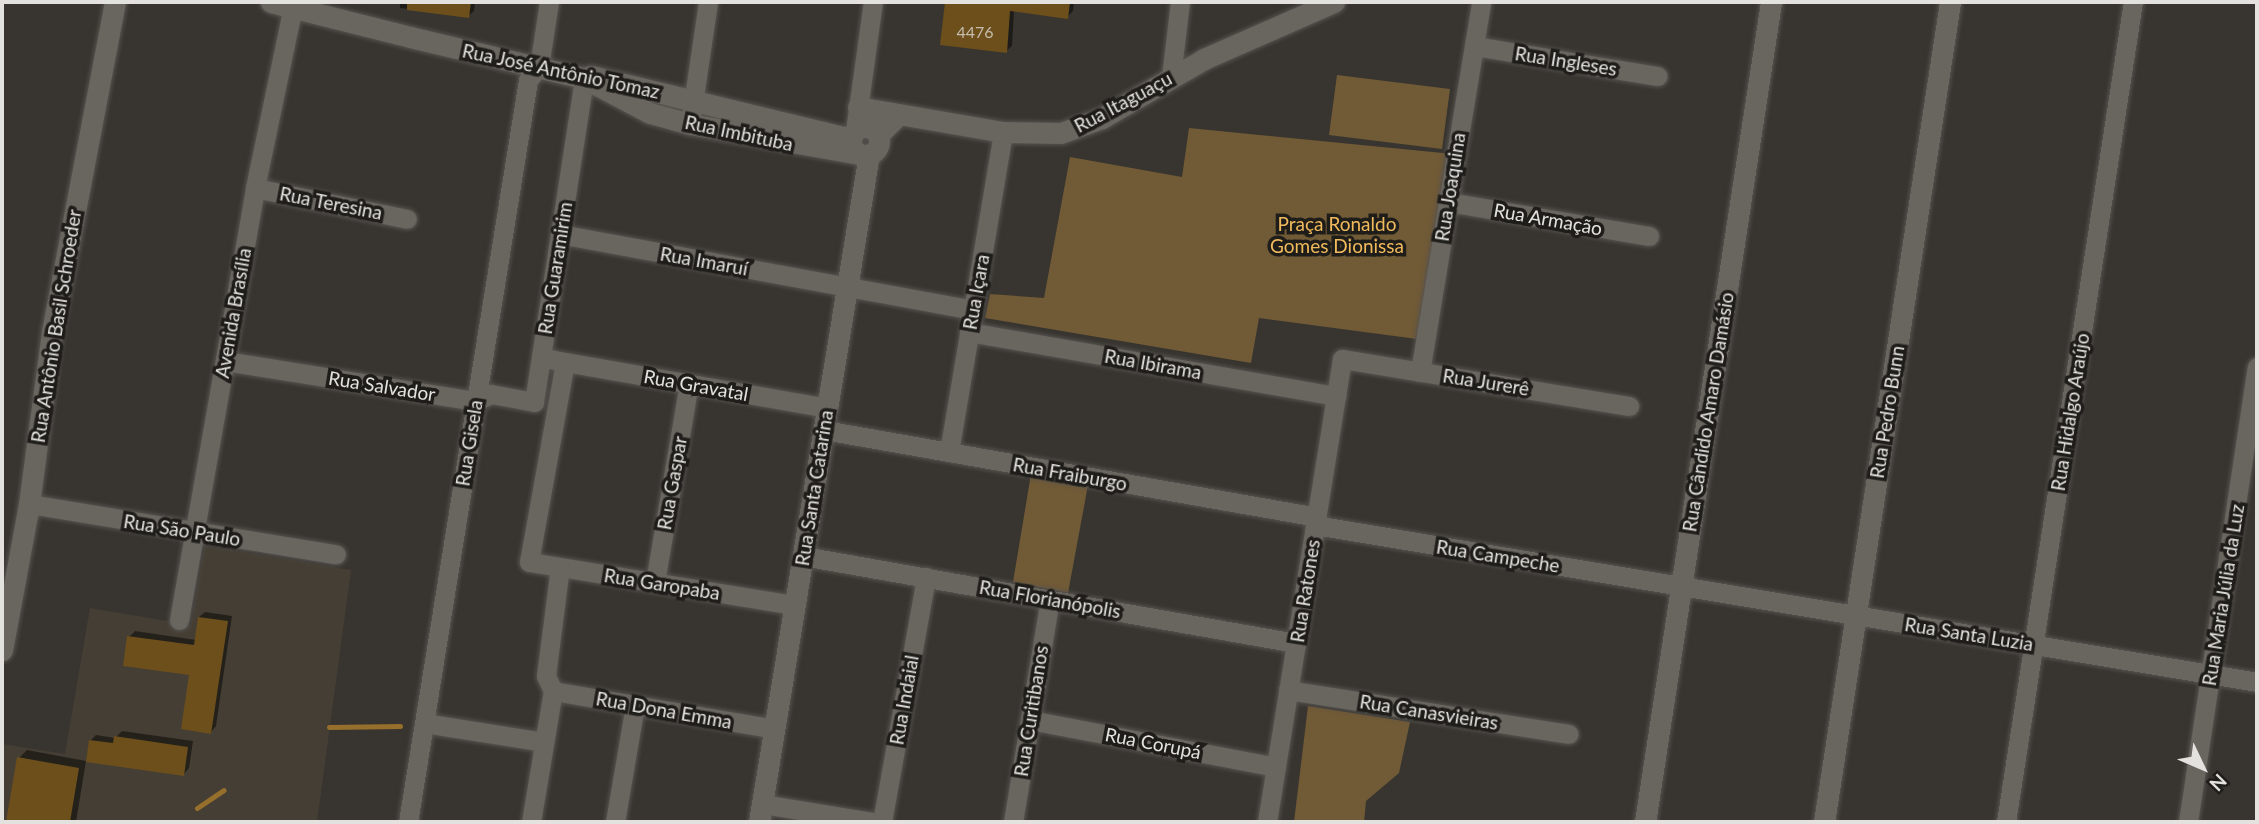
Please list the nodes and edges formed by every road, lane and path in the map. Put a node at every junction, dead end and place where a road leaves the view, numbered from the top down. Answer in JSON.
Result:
{"nodes":[{"id":1,"x":115,"y":2,"type":"edge"},
{"id":2,"x":271,"y":2,"type":"edge"},
{"id":3,"x":549,"y":2,"type":"edge"},
{"id":4,"x":708,"y":2,"type":"edge"},
{"id":5,"x":873,"y":2,"type":"edge"},
{"id":6,"x":1180,"y":2,"type":"edge"},
{"id":7,"x":1334,"y":2,"type":"edge"},
{"id":8,"x":1481,"y":2,"type":"edge"},
{"id":9,"x":1771,"y":2,"type":"edge"},
{"id":10,"x":1950,"y":2,"type":"edge"},
{"id":11,"x":2133,"y":2,"type":"edge"},
{"id":12,"x":294,"y":5,"type":"edge"},
{"id":13,"x":1474,"y":46,"type":"junction"},
{"id":14,"x":539,"y":66,"type":"junction"},
{"id":15,"x":1658,"y":76,"type":"dead end"},
{"id":16,"x":1171,"y":77,"type":"junction"},
{"id":17,"x":584,"y":78,"type":"junction"},
{"id":18,"x":694,"y":101,"type":"junction"},
{"id":19,"x":858,"y":107,"type":"junction"},
{"id":20,"x":899,"y":114,"type":"junction"},
{"id":21,"x":690,"y":124,"type":"junction"},
{"id":22,"x":1003,"y":132,"type":"junction"},
{"id":23,"x":859,"y":145,"type":"junction"},
{"id":24,"x":255,"y":188,"type":"junction"},
{"id":25,"x":1448,"y":202,"type":"junction"},
{"id":26,"x":407,"y":219,"type":"dead end"},
{"id":27,"x":560,"y":234,"type":"junction"},
{"id":28,"x":1649,"y":236,"type":"dead end"},
{"id":29,"x":848,"y":287,"type":"junction"},
{"id":30,"x":973,"y":310,"type":"junction"},
{"id":31,"x":969,"y":332,"type":"junction"},
{"id":32,"x":541,"y":357,"type":"junction"},
{"id":33,"x":1342,"y":359,"type":"joint"},
{"id":34,"x":225,"y":361,"type":"junction"},
{"id":35,"x":565,"y":362,"type":"junction"},
{"id":36,"x":2257,"y":367,"type":"edge"},
{"id":37,"x":1420,"y":372,"type":"junction"},
{"id":38,"x":689,"y":384,"type":"junction"},
{"id":39,"x":1336,"y":396,"type":"junction"},
{"id":40,"x":476,"y":401,"type":"junction"},
{"id":41,"x":1629,"y":406,"type":"dead end"},
{"id":42,"x":828,"y":408,"type":"junction"},
{"id":43,"x":824,"y":430,"type":"junction"},
{"id":44,"x":949,"y":452,"type":"junction"},
{"id":45,"x":29,"y":504,"type":"junction"},
{"id":46,"x":1316,"y":521,"type":"junction"},
{"id":47,"x":194,"y":533,"type":"junction"},
{"id":48,"x":336,"y":554,"type":"dead end"},
{"id":49,"x":803,"y":556,"type":"junction"},
{"id":50,"x":530,"y":562,"type":"joint"},
{"id":51,"x":560,"y":567,"type":"junction"},
{"id":52,"x":926,"y":577,"type":"junction"},
{"id":53,"x":655,"y":582,"type":"junction"},
{"id":54,"x":1681,"y":586,"type":"junction"},
{"id":55,"x":1050,"y":599,"type":"junction"},
{"id":56,"x":795,"y":605,"type":"junction"},
{"id":57,"x":1856,"y":615,"type":"junction"},
{"id":58,"x":179,"y":620,"type":"dead end"},
{"id":59,"x":1296,"y":643,"type":"junction"},
{"id":60,"x":2034,"y":645,"type":"junction"},
{"id":61,"x":2,"y":650,"type":"edge"},
{"id":62,"x":2210,"y":674,"type":"junction"},
{"id":63,"x":2257,"y":682,"type":"edge"},
{"id":64,"x":1288,"y":690,"type":"junction"},
{"id":65,"x":553,"y":691,"type":"junction"},
{"id":66,"x":635,"y":705,"type":"junction"},
{"id":67,"x":1030,"y":720,"type":"junction"},
{"id":68,"x":424,"y":723,"type":"junction"},
{"id":69,"x":775,"y":729,"type":"junction"},
{"id":70,"x":1569,"y":734,"type":"dead end"},
{"id":71,"x":544,"y":742,"type":"junction"},
{"id":72,"x":1276,"y":767,"type":"junction"},
{"id":73,"x":761,"y":813,"type":"edge"},
{"id":74,"x":408,"y":822,"type":"edge"},
{"id":75,"x":531,"y":822,"type":"edge"},
{"id":76,"x":615,"y":822,"type":"edge"},
{"id":77,"x":872,"y":822,"type":"edge"},
{"id":78,"x":882,"y":822,"type":"edge"},
{"id":79,"x":1013,"y":822,"type":"edge"},
{"id":80,"x":1267,"y":822,"type":"edge"},
{"id":81,"x":1645,"y":822,"type":"edge"},
{"id":82,"x":1824,"y":822,"type":"edge"},
{"id":83,"x":2006,"y":822,"type":"edge"},
{"id":84,"x":2188,"y":822,"type":"edge"}],
"edges":[{"from":1,"to":45,"type":"street","name":"Rua Antônio Basil Schroeder"},
{"from":2,"to":12,"type":"street","name":"Rua José Antônio Tomaz"},
{"from":3,"to":14,"type":"street","name":"Rua Gisela"},
{"from":4,"to":18,"type":"street"},
{"from":5,"to":19,"type":"street","name":"Rua Santa Catarina"},
{"from":6,"to":16,"type":"street"},
{"from":7,"to":16,"type":"street","name":"Rua Itaguaçu"},
{"from":8,"to":13,"type":"street","name":"Rua Joaquina"},
{"from":9,"to":54,"type":"street","name":"Rua Cândido Amaro Damásio"},
{"from":10,"to":57,"type":"street","name":"Rua Pedro Bunn"},
{"from":11,"to":60,"type":"street","name":"Rua Hidalgo Araújo"},
{"from":12,"to":14,"type":"street","name":"Rua José Antônio Tomaz"},
{"from":12,"to":24,"type":"street","name":"Avenida Brasília"},
{"from":13,"to":15,"type":"street","name":"Rua Ingleses"},
{"from":13,"to":25,"type":"street","name":"Rua Joaquina"},
{"from":14,"to":17,"type":"street","name":"Rua José Antônio Tomaz"},
{"from":14,"to":40,"type":"street","name":"Rua Gisela"},
{"from":16,"to":22,"type":"street","name":"Rua Itaguaçu"},
{"from":17,"to":18,"type":"street","name":"Rua José Antônio Tomaz"},
{"from":17,"to":21,"type":"street","name":"Rua Imbituba"},
{"from":17,"to":27,"type":"street","name":"Rua Guaramirim"},
{"from":18,"to":21,"type":"street"},
{"from":18,"to":23,"type":"street","name":"Rua José Antônio Tomaz"},
{"from":19,"to":20,"type":"street","name":"Rua Itaguaçu"},
{"from":19,"to":23,"type":"street","name":"Rua Santa Catarina"},
{"from":20,"to":22,"type":"street","name":"Rua Itaguaçu"},
{"from":20,"to":23,"type":"street"},
{"from":21,"to":23,"type":"street","name":"Rua Imbituba"},
{"from":22,"to":30,"type":"street","name":"Rua Içara"},
{"from":23,"to":29,"type":"street","name":"Rua Santa Catarina"},
{"from":24,"to":26,"type":"street","name":"Rua Teresina"},
{"from":24,"to":34,"type":"street","name":"Avenida Brasília"},
{"from":25,"to":28,"type":"street","name":"Rua Armação"},
{"from":25,"to":37,"type":"street","name":"Rua Joaquina"},
{"from":27,"to":29,"type":"street","name":"Rua Imaruí"},
{"from":27,"to":32,"type":"street","name":"Rua Guaramirim"},
{"from":29,"to":30,"type":"street","name":"Rua Imaruí"},
{"from":29,"to":42,"type":"street","name":"Rua Santa Catarina"},
{"from":30,"to":31,"type":"street","name":"Rua Içara"},
{"from":31,"to":39,"type":"street","name":"Rua Ibirama"},
{"from":31,"to":44,"type":"street","name":"Rua Içara"},
{"from":32,"to":35,"type":"street","name":"Rua Guaramirim"},
{"from":32,"to":40,"type":"street","name":"Rua Salvador"},
{"from":33,"to":37,"type":"street","name":"Rua Jurerê"},
{"from":33,"to":39,"type":"street","name":"Rua Ratones"},
{"from":34,"to":40,"type":"street","name":"Rua Salvador"},
{"from":34,"to":47,"type":"street","name":"Avenida Brasília"},
{"from":35,"to":38,"type":"street","name":"Rua Gravatal"},
{"from":35,"to":50,"type":"street","name":"Rua Guaramirim"},
{"from":36,"to":62,"type":"street","name":"Rua Maria Júlia da Luz"},
{"from":37,"to":41,"type":"street","name":"Rua Jurerê"},
{"from":38,"to":42,"type":"street","name":"Rua Gravatal"},
{"from":38,"to":53,"type":"street","name":"Rua Gaspar"},
{"from":39,"to":46,"type":"street","name":"Rua Ratones"},
{"from":40,"to":68,"type":"street","name":"Rua Gisela"},
{"from":42,"to":43,"type":"street","name":"Rua Santa Catarina"},
{"from":43,"to":44,"type":"street","name":"Rua Fraiburgo"},
{"from":43,"to":49,"type":"street","name":"Rua Santa Catarina"},
{"from":44,"to":46,"type":"street","name":"Rua Fraiburgo"},
{"from":45,"to":47,"type":"street","name":"Rua São Paulo"},
{"from":45,"to":61,"type":"street","name":"Rua Antônio Basil Schroeder"},
{"from":46,"to":54,"type":"street","name":"Rua Campeche"},
{"from":46,"to":59,"type":"street","name":"Rua Ratones"},
{"from":47,"to":48,"type":"street","name":"Rua São Paulo"},
{"from":47,"to":58,"type":"street","name":"Avenida Brasília"},
{"from":49,"to":52,"type":"street","name":"Rua Florianópolis"},
{"from":49,"to":56,"type":"street","name":"Rua Santa Catarina"},
{"from":50,"to":51,"type":"street","name":"Rua Garopaba"},
{"from":51,"to":53,"type":"street","name":"Rua Garopaba"},
{"from":51,"to":65,"type":"street"},
{"from":52,"to":55,"type":"street","name":"Rua Florianópolis"},
{"from":52,"to":78,"type":"street","name":"Rua Indaial"},
{"from":53,"to":56,"type":"street","name":"Rua Garopaba"},
{"from":54,"to":57,"type":"street","name":"Rua Santa Luzia"},
{"from":54,"to":81,"type":"street","name":"Rua Cândido Amaro Damásio"},
{"from":55,"to":59,"type":"street","name":"Rua Florianópolis"},
{"from":55,"to":67,"type":"street","name":"Rua Curitibanos"},
{"from":56,"to":69,"type":"street","name":"Rua Santa Catarina"},
{"from":57,"to":60,"type":"street","name":"Rua Santa Luzia"},
{"from":57,"to":82,"type":"street","name":"Rua Pedro Bunn"},
{"from":59,"to":64,"type":"street","name":"Rua Ratones"},
{"from":60,"to":62,"type":"street","name":"Rua Santa Luzia"},
{"from":60,"to":83,"type":"street","name":"Rua Hidalgo Araújo"},
{"from":62,"to":63,"type":"street","name":"Rua Santa Luzia"},
{"from":62,"to":84,"type":"street","name":"Rua Maria Júlia da Luz"},
{"from":64,"to":70,"type":"street","name":"Rua Canasvieiras"},
{"from":64,"to":72,"type":"street","name":"Rua Ratones"},
{"from":65,"to":66,"type":"street","name":"Rua Dona Emma"},
{"from":65,"to":71,"type":"street"},
{"from":66,"to":69,"type":"street","name":"Rua Dona Emma"},
{"from":66,"to":76,"type":"street"},
{"from":67,"to":72,"type":"street","name":"Rua Corupá"},
{"from":67,"to":79,"type":"street","name":"Rua Curitibanos"},
{"from":68,"to":71,"type":"street"},
{"from":68,"to":74,"type":"street","name":"Rua Gisela"},
{"from":69,"to":73,"type":"street","name":"Rua Santa Catarina"},
{"from":71,"to":75,"type":"street"},
{"from":72,"to":80,"type":"street","name":"Rua Ratones"},
{"from":73,"to":77,"type":"street"}]}
